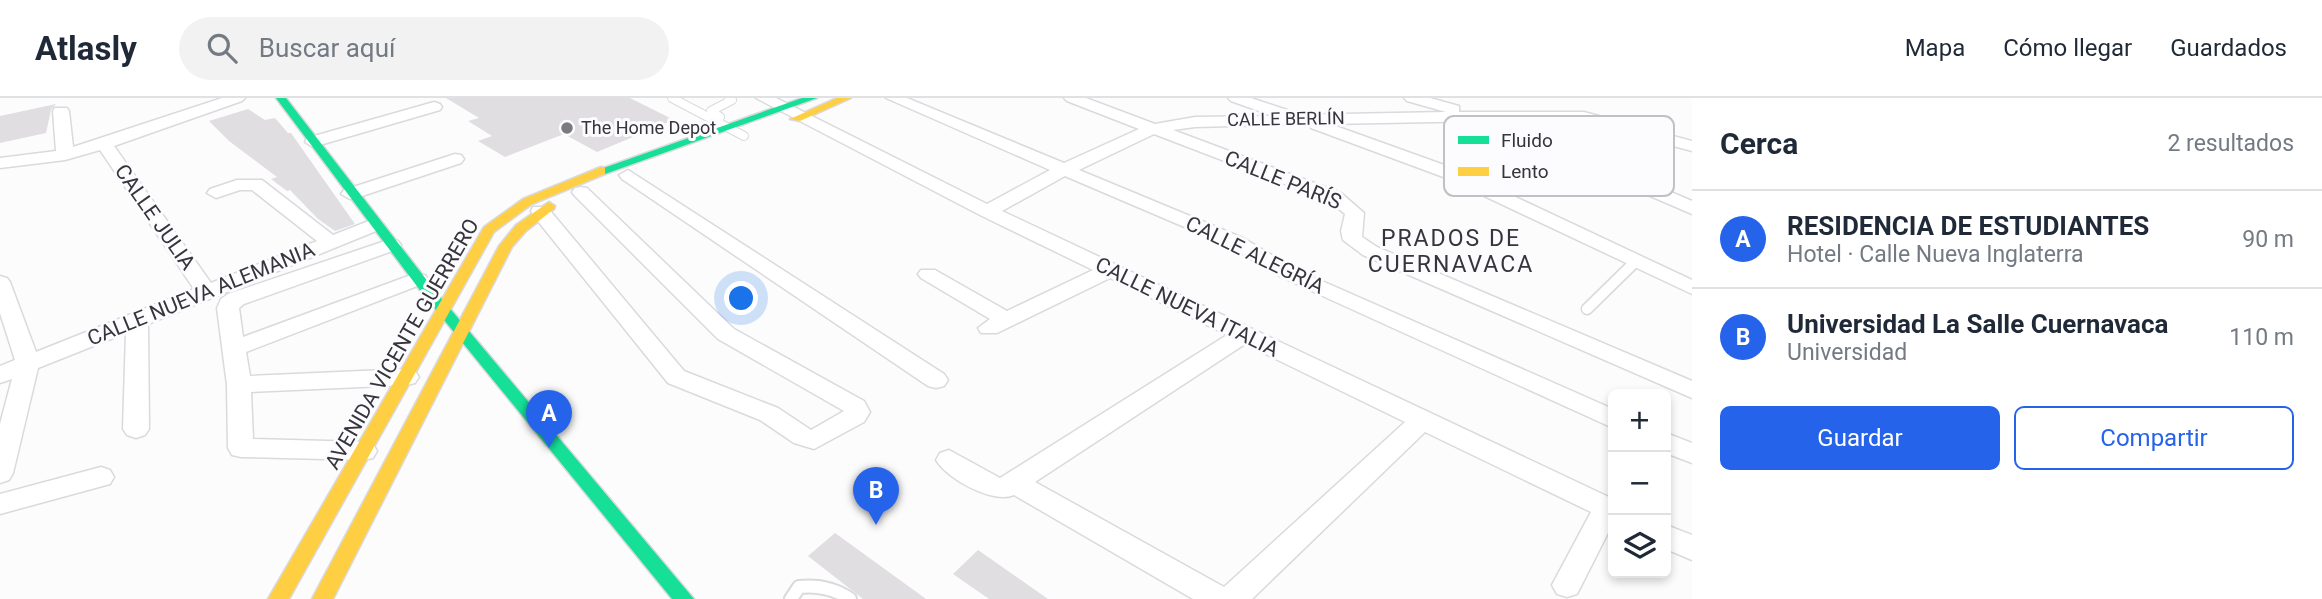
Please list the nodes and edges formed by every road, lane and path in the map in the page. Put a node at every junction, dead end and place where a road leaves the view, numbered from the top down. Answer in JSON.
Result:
{"nodes":[{"id":1,"x":237,"y":98,"type":"edge"},
{"id":2,"x":281,"y":98,"type":"edge"},
{"id":3,"x":673,"y":98,"type":"edge"},
{"id":4,"x":729,"y":98,"type":"edge"},
{"id":5,"x":764,"y":98,"type":"edge"},
{"id":6,"x":812,"y":98,"type":"edge"},
{"id":7,"x":846,"y":98,"type":"edge"},
{"id":8,"x":894,"y":98,"type":"edge"},
{"id":9,"x":1072,"y":98,"type":"edge"},
{"id":10,"x":1236,"y":98,"type":"edge"},
{"id":11,"x":1412,"y":98,"type":"edge"},
{"id":12,"x":1593,"y":98,"type":"edge"},
{"id":13,"x":434,"y":107,"type":"dead end"},
{"id":14,"x":61,"y":111,"type":"dead end"},
{"id":15,"x":793,"y":113,"type":"junction"},
{"id":16,"x":1478,"y":116,"type":"edge"},
{"id":17,"x":1584,"y":116,"type":"edge"},
{"id":18,"x":1444,"y":117,"type":"edge"},
{"id":19,"x":1300,"y":119,"type":"junction"},
{"id":20,"x":1152,"y":129,"type":"junction"},
{"id":21,"x":741,"y":130,"type":"junction"},
{"id":22,"x":1674,"y":141,"type":"edge"},
{"id":23,"x":313,"y":142,"type":"junction"},
{"id":24,"x":104,"y":144,"type":"junction"},
{"id":25,"x":1692,"y":146,"type":"edge"},
{"id":26,"x":65,"y":155,"type":"junction"},
{"id":27,"x":455,"y":159,"type":"dead end"},
{"id":28,"x":3,"y":160,"type":"edge"},
{"id":29,"x":1064,"y":170,"type":"junction"},
{"id":30,"x":1444,"y":171,"type":"edge"},
{"id":31,"x":628,"y":175,"type":"junction"},
{"id":32,"x":581,"y":192,"type":"junction"},
{"id":33,"x":216,"y":193,"type":"dead end"},
{"id":34,"x":349,"y":194,"type":"junction"},
{"id":35,"x":1499,"y":196,"type":"edge"},
{"id":36,"x":1664,"y":196,"type":"edge"},
{"id":37,"x":1692,"y":208,"type":"edge"},
{"id":38,"x":540,"y":211,"type":"junction"},
{"id":39,"x":987,"y":211,"type":"junction"},
{"id":40,"x":374,"y":225,"type":"junction"},
{"id":41,"x":330,"y":242,"type":"junction"},
{"id":42,"x":391,"y":245,"type":"junction"},
{"id":43,"x":1636,"y":261,"type":"junction"},
{"id":44,"x":1110,"y":270,"type":"junction"},
{"id":45,"x":929,"y":274,"type":"dead end"},
{"id":46,"x":418,"y":279,"type":"junction"},
{"id":47,"x":0,"y":282,"type":"edge"},
{"id":48,"x":1692,"y":288,"type":"edge"},
{"id":49,"x":206,"y":290,"type":"junction"},
{"id":50,"x":442,"y":308,"type":"junction"},
{"id":51,"x":1587,"y":309,"type":"dead end"},
{"id":52,"x":137,"y":319,"type":"junction"},
{"id":53,"x":459,"y":332,"type":"junction"},
{"id":54,"x":1244,"y":334,"type":"junction"},
{"id":55,"x":232,"y":349,"type":"junction"},
{"id":56,"x":28,"y":363,"type":"junction"},
{"id":57,"x":0,"y":375,"type":"edge"},
{"id":58,"x":407,"y":377,"type":"junction"},
{"id":59,"x":936,"y":380,"type":"dead end"},
{"id":60,"x":239,"y":386,"type":"junction"},
{"id":61,"x":1692,"y":390,"type":"edge"},
{"id":62,"x":1608,"y":417,"type":"edge"},
{"id":63,"x":1422,"y":420,"type":"junction"},
{"id":64,"x":136,"y":429,"type":"dead end"},
{"id":65,"x":1671,"y":444,"type":"edge"},
{"id":66,"x":364,"y":451,"type":"junction"},
{"id":67,"x":1692,"y":454,"type":"edge"},
{"id":68,"x":949,"y":460,"type":"dead end"},
{"id":69,"x":0,"y":473,"type":"edge"},
{"id":70,"x":101,"y":477,"type":"dead end"},
{"id":71,"x":1014,"y":484,"type":"junction"},
{"id":72,"x":0,"y":503,"type":"edge"},
{"id":73,"x":1608,"y":509,"type":"edge"},
{"id":74,"x":1608,"y":513,"type":"edge"},
{"id":75,"x":1671,"y":538,"type":"edge"},
{"id":76,"x":1692,"y":548,"type":"edge"},
{"id":77,"x":1567,"y":584,"type":"dead end"},
{"id":78,"x":278,"y":599,"type":"edge"},
{"id":79,"x":322,"y":599,"type":"edge"},
{"id":80,"x":684,"y":599,"type":"edge"},
{"id":81,"x":791,"y":599,"type":"edge"},
{"id":82,"x":850,"y":599,"type":"edge"},
{"id":83,"x":1219,"y":599,"type":"edge"},
{"id":84,"x":1233,"y":599,"type":"edge"}],
"edges":[{"from":1,"to":24,"type":"street"},
{"from":2,"to":23,"type":"main road"},
{"from":3,"to":21,"type":"lane"},
{"from":4,"to":21,"type":"lane"},
{"from":5,"to":15,"type":"street","name":"CALLE NUEVA ITALIA"},
{"from":6,"to":15,"type":"main road","name":"AVENIDA VICENTE GUERRERO"},
{"from":7,"to":15,"type":"main road","name":"AVENIDA VICENTE GUERRERO"},
{"from":8,"to":29,"type":"street","name":"CALLE ALEGRÍA"},
{"from":9,"to":20,"type":"street","name":"CALLE PARÍS"},
{"from":10,"to":19,"type":"street"},
{"from":11,"to":16,"type":"street"},
{"from":12,"to":17,"type":"street"},
{"from":13,"to":23,"type":"street"},
{"from":14,"to":26,"type":"street"},
{"from":15,"to":21,"type":"main road","name":"AVENIDA VICENTE GUERRERO"},
{"from":15,"to":39,"type":"street","name":"CALLE NUEVA ITALIA"},
{"from":18,"to":19,"type":"street","name":"CALLE BERLÍN"},
{"from":19,"to":20,"type":"street","name":"CALLE BERLÍN"},
{"from":19,"to":30,"type":"street"},
{"from":20,"to":29,"type":"street","name":"CALLE BERLÍN"},
{"from":20,"to":61,"type":"street","name":"CALLE PARÍS"},
{"from":21,"to":31,"type":"main road","name":"AVENIDA VICENTE GUERRERO"},
{"from":21,"to":50,"type":"main road","name":"AVENIDA VICENTE GUERRERO"},
{"from":22,"to":25,"type":"street","name":"CALLE BERLÍN"},
{"from":23,"to":34,"type":"main road"},
{"from":24,"to":26,"type":"street"},
{"from":24,"to":49,"type":"street","name":"CALLE JULIA"},
{"from":26,"to":28,"type":"street"},
{"from":27,"to":34,"type":"street"},
{"from":29,"to":39,"type":"street","name":"CALLE BERLÍN"},
{"from":29,"to":62,"type":"street","name":"CALLE ALEGRÍA"},
{"from":31,"to":32,"type":"main road","name":"AVENIDA VICENTE GUERRERO"},
{"from":31,"to":59,"type":"street"},
{"from":32,"to":38,"type":"main road","name":"AVENIDA VICENTE GUERRERO"},
{"from":32,"to":38,"type":"street"},
{"from":33,"to":41,"type":"street"},
{"from":34,"to":40,"type":"main road"},
{"from":35,"to":43,"type":"street"},
{"from":36,"to":37,"type":"street"},
{"from":38,"to":53,"type":"main road","name":"AVENIDA VICENTE GUERRERO"},
{"from":39,"to":44,"type":"street","name":"CALLE NUEVA ITALIA"},
{"from":40,"to":41,"type":"street","name":"CALLE NUEVA ALEMANIA"},
{"from":40,"to":42,"type":"main road"},
{"from":41,"to":49,"type":"street","name":"CALLE NUEVA ALEMANIA"},
{"from":42,"to":46,"type":"main road"},
{"from":42,"to":55,"type":"street"},
{"from":43,"to":48,"type":"street"},
{"from":43,"to":51,"type":"lane"},
{"from":44,"to":45,"type":"street"},
{"from":44,"to":54,"type":"street","name":"CALLE NUEVA ITALIA"},
{"from":46,"to":50,"type":"main road"},
{"from":46,"to":55,"type":"street"},
{"from":47,"to":56,"type":"street"},
{"from":49,"to":52,"type":"street","name":"CALLE NUEVA ALEMANIA"},
{"from":50,"to":53,"type":"main road"},
{"from":50,"to":58,"type":"main road","name":"AVENIDA VICENTE GUERRERO"},
{"from":52,"to":56,"type":"street","name":"CALLE NUEVA ALEMANIA"},
{"from":52,"to":64,"type":"street"},
{"from":53,"to":79,"type":"main road","name":"AVENIDA VICENTE GUERRERO"},
{"from":53,"to":80,"type":"main road"},
{"from":54,"to":63,"type":"street","name":"CALLE NUEVA ITALIA"},
{"from":54,"to":71,"type":"street"},
{"from":55,"to":60,"type":"street"},
{"from":56,"to":57,"type":"street","name":"CALLE NUEVA ALEMANIA"},
{"from":56,"to":69,"type":"street"},
{"from":58,"to":60,"type":"street"},
{"from":58,"to":66,"type":"main road","name":"AVENIDA VICENTE GUERRERO"},
{"from":60,"to":66,"type":"street"},
{"from":63,"to":73,"type":"street","name":"CALLE NUEVA ITALIA"},
{"from":63,"to":84,"type":"street"},
{"from":65,"to":67,"type":"street"},
{"from":66,"to":78,"type":"main road","name":"AVENIDA VICENTE GUERRERO"},
{"from":68,"to":71,"type":"street"},
{"from":70,"to":72,"type":"street"},
{"from":71,"to":83,"type":"street"},
{"from":74,"to":77,"type":"street"},
{"from":75,"to":76,"type":"street"},
{"from":81,"to":82,"type":"lane"}]}
